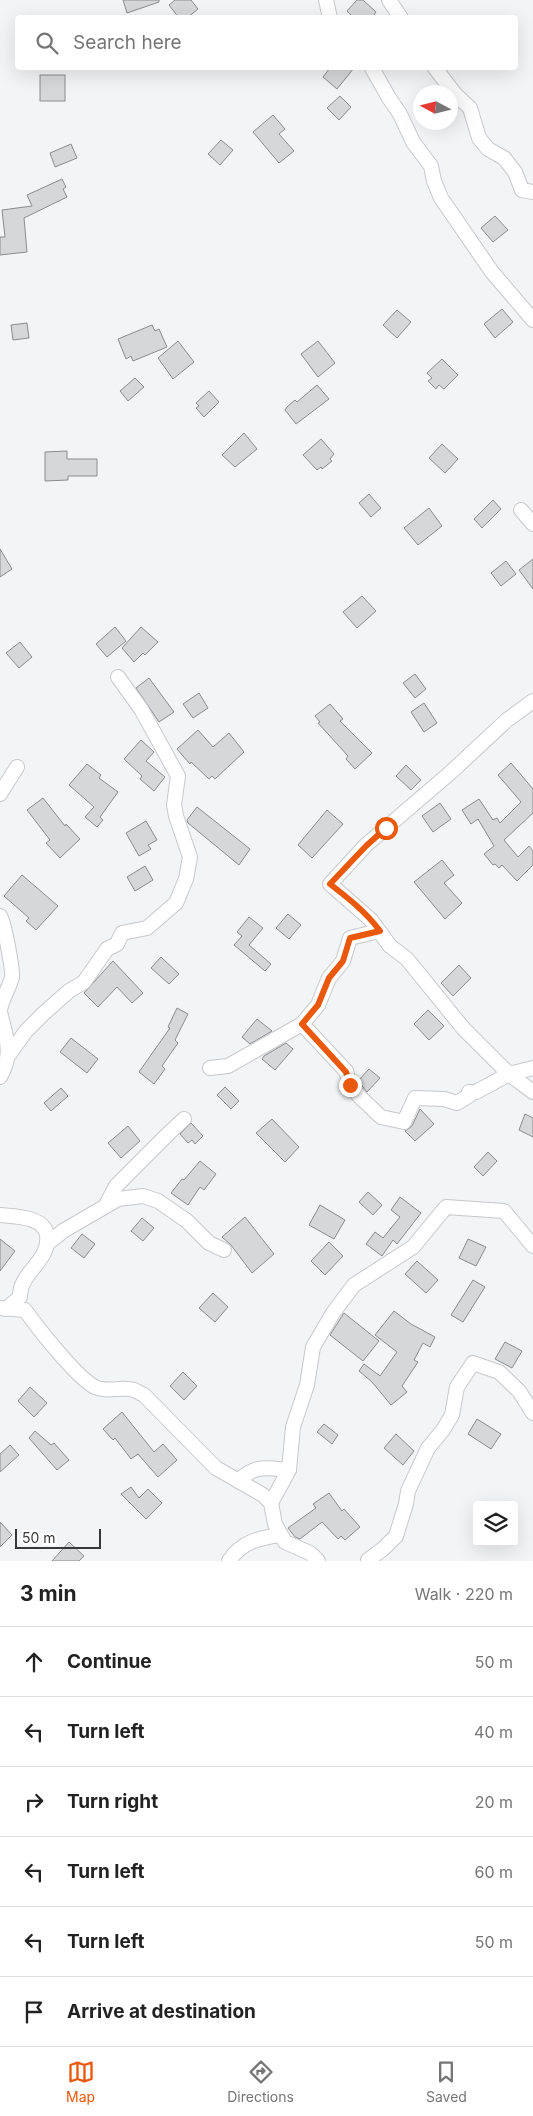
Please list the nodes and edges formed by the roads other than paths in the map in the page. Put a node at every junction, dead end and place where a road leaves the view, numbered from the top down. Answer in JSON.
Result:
{"nodes":[{"id":1,"x":326,"y":0,"type":"edge"},
{"id":2,"x":389,"y":0,"type":"edge"},
{"id":3,"x":329,"y":15,"type":"edge"},
{"id":4,"x":399,"y":15,"type":"edge"},
{"id":5,"x":373,"y":70,"type":"edge"},
{"id":6,"x":437,"y":70,"type":"edge"},
{"id":7,"x":533,"y":192,"type":"edge"},
{"id":8,"x":533,"y":320,"type":"edge"},
{"id":9,"x":521,"y":510,"type":"dead end"},
{"id":10,"x":533,"y":524,"type":"edge"},
{"id":11,"x":118,"y":677,"type":"dead end"},
{"id":12,"x":533,"y":701,"type":"edge"},
{"id":13,"x":17,"y":767,"type":"dead end"},
{"id":14,"x":0,"y":794,"type":"edge"},
{"id":15,"x":0,"y":916,"type":"edge"},
{"id":16,"x":380,"y":931,"type":"junction"},
{"id":17,"x":0,"y":1011,"type":"edge"},
{"id":18,"x":302,"y":1024,"type":"junction"},
{"id":19,"x":26,"y":1030,"type":"junction"},
{"id":20,"x":5,"y":1033,"type":"junction"},
{"id":21,"x":9,"y":1055,"type":"junction"},
{"id":22,"x":210,"y":1068,"type":"dead end"},
{"id":23,"x":533,"y":1068,"type":"edge"},
{"id":24,"x":509,"y":1074,"type":"junction"},
{"id":25,"x":0,"y":1077,"type":"edge"},
{"id":26,"x":533,"y":1092,"type":"edge"},
{"id":27,"x":184,"y":1119,"type":"dead end"},
{"id":28,"x":106,"y":1205,"type":"junction"},
{"id":29,"x":0,"y":1215,"type":"edge"},
{"id":30,"x":48,"y":1243,"type":"junction"},
{"id":31,"x":533,"y":1246,"type":"edge"},
{"id":32,"x":224,"y":1250,"type":"dead end"},
{"id":33,"x":3,"y":1308,"type":"edge"},
{"id":34,"x":533,"y":1413,"type":"edge"},
{"id":35,"x":289,"y":1470,"type":"junction"},
{"id":36,"x":238,"y":1481,"type":"junction"},
{"id":37,"x":271,"y":1502,"type":"junction"},
{"id":38,"x":280,"y":1535,"type":"junction"},
{"id":39,"x":368,"y":1560,"type":"edge"},
{"id":40,"x":229,"y":1561,"type":"edge"},
{"id":41,"x":318,"y":1561,"type":"edge"}],
"edges":[{"from":1,"to":3,"type":"street"},
{"from":2,"to":4,"type":"street"},
{"from":5,"to":8,"type":"street"},
{"from":6,"to":7,"type":"street"},
{"from":9,"to":10,"type":"street"},
{"from":11,"to":19,"type":"street"},
{"from":12,"to":16,"type":"street"},
{"from":13,"to":14,"type":"street"},
{"from":15,"to":17,"type":"street"},
{"from":16,"to":18,"type":"street"},
{"from":16,"to":24,"type":"street"},
{"from":17,"to":20,"type":"street"},
{"from":18,"to":22,"type":"street"},
{"from":18,"to":24,"type":"street"},
{"from":19,"to":20,"type":"street"},
{"from":19,"to":21,"type":"street"},
{"from":20,"to":21,"type":"street"},
{"from":21,"to":25,"type":"street"},
{"from":23,"to":24,"type":"street"},
{"from":24,"to":26,"type":"street"},
{"from":27,"to":28,"type":"street"},
{"from":28,"to":30,"type":"street"},
{"from":28,"to":32,"type":"street"},
{"from":29,"to":30,"type":"street"},
{"from":30,"to":33,"type":"street"},
{"from":31,"to":35,"type":"street"},
{"from":33,"to":36,"type":"street"},
{"from":34,"to":39,"type":"street"},
{"from":35,"to":36,"type":"street"},
{"from":35,"to":37,"type":"street"},
{"from":36,"to":37,"type":"street"},
{"from":37,"to":38,"type":"street"},
{"from":38,"to":40,"type":"street"},
{"from":38,"to":41,"type":"street"}]}
